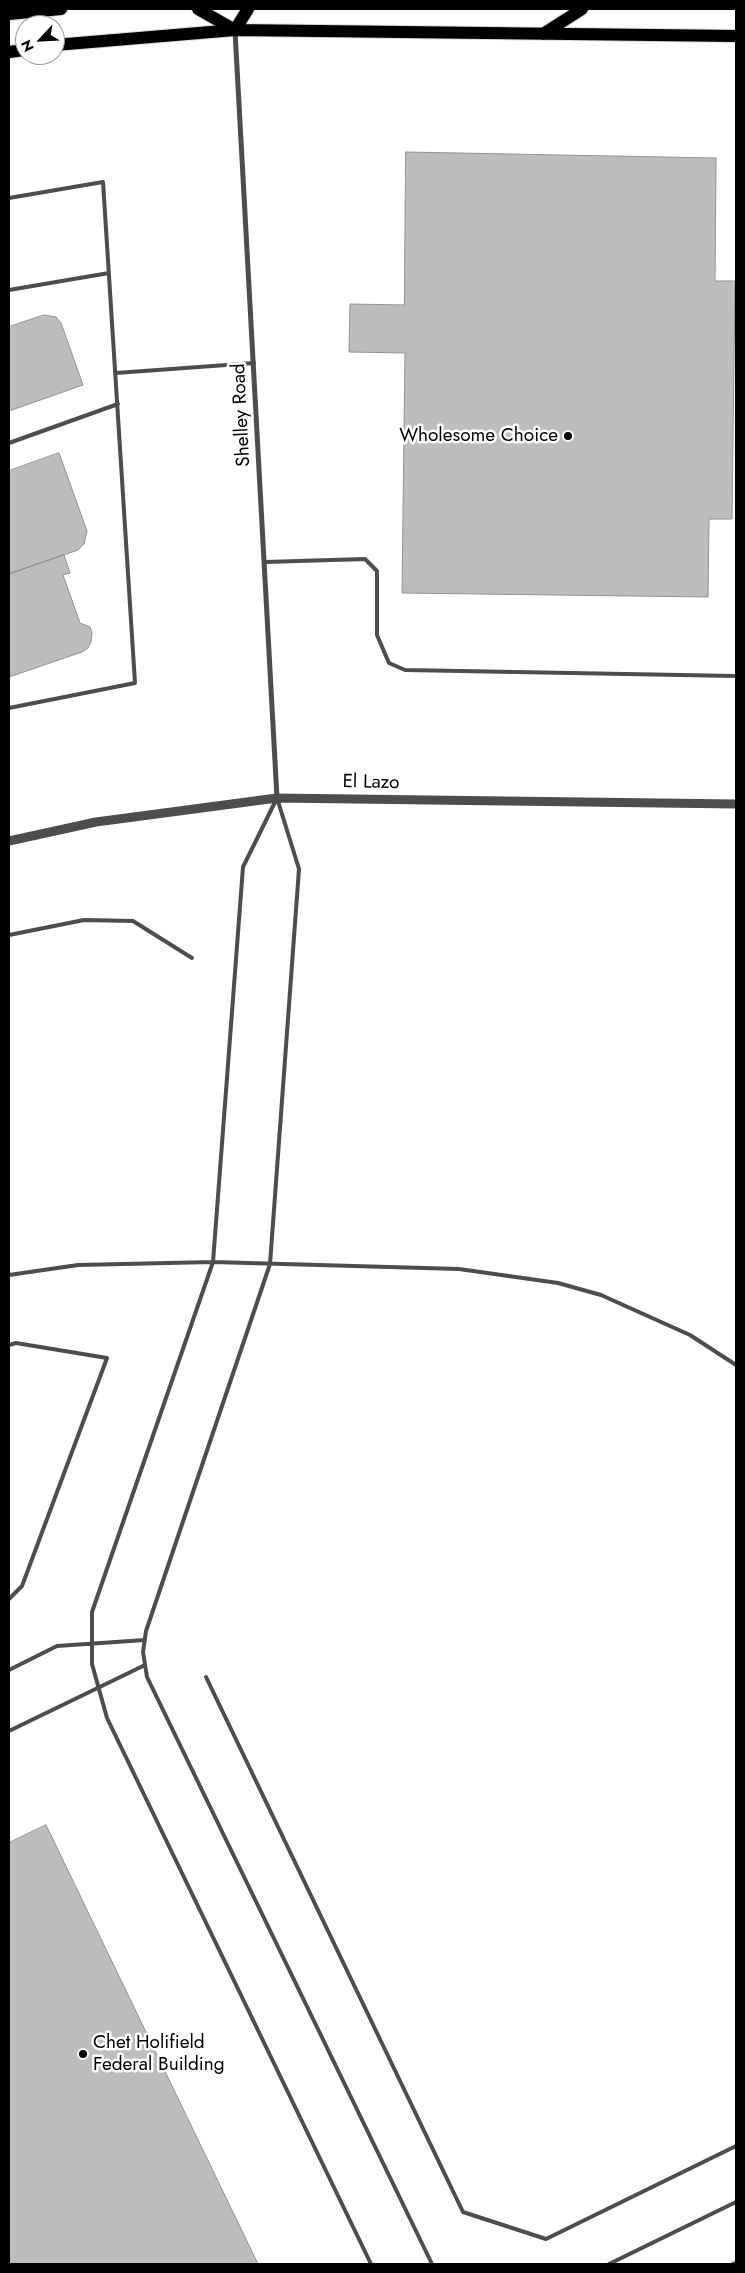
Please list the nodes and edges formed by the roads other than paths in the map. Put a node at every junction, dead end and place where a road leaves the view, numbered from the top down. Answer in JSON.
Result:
{"nodes":[{"id":1,"x":61,"y":9,"type":"edge"},
{"id":2,"x":198,"y":9,"type":"edge"},
{"id":3,"x":248,"y":9,"type":"edge"},
{"id":4,"x":582,"y":9,"type":"edge"},
{"id":5,"x":9,"y":14,"type":"edge"},
{"id":6,"x":235,"y":30,"type":"junction"},
{"id":7,"x":543,"y":34,"type":"junction"},
{"id":8,"x":736,"y":36,"type":"edge"},
{"id":9,"x":65,"y":43,"type":"edge"},
{"id":10,"x":9,"y":198,"type":"edge"},
{"id":11,"x":110,"y":273,"type":"junction"},
{"id":12,"x":9,"y":290,"type":"edge"},
{"id":13,"x":254,"y":363,"type":"junction"},
{"id":14,"x":116,"y":373,"type":"junction"},
{"id":15,"x":118,"y":404,"type":"junction"},
{"id":16,"x":9,"y":443,"type":"edge"},
{"id":17,"x":265,"y":562,"type":"junction"},
{"id":18,"x":736,"y":676,"type":"edge"},
{"id":19,"x":9,"y":708,"type":"edge"},
{"id":20,"x":277,"y":798,"type":"junction"},
{"id":21,"x":736,"y":804,"type":"edge"},
{"id":22,"x":9,"y":841,"type":"edge"},
{"id":23,"x":9,"y":935,"type":"edge"},
{"id":24,"x":192,"y":958,"type":"dead end"},
{"id":25,"x":213,"y":1262,"type":"junction"},
{"id":26,"x":270,"y":1264,"type":"junction"},
{"id":27,"x":9,"y":1275,"type":"edge"},
{"id":28,"x":9,"y":1345,"type":"edge"},
{"id":29,"x":736,"y":1365,"type":"edge"},
{"id":30,"x":9,"y":1600,"type":"edge"},
{"id":31,"x":144,"y":1640,"type":"junction"},
{"id":32,"x":92,"y":1644,"type":"junction"},
{"id":33,"x":145,"y":1665,"type":"junction"},
{"id":34,"x":9,"y":1670,"type":"edge"},
{"id":35,"x":206,"y":1677,"type":"dead end"},
{"id":36,"x":98,"y":1688,"type":"junction"},
{"id":37,"x":9,"y":1731,"type":"edge"},
{"id":38,"x":736,"y":2146,"type":"edge"},
{"id":39,"x":736,"y":2202,"type":"edge"},
{"id":40,"x":736,"y":2263,"type":"edge"},
{"id":41,"x":371,"y":2264,"type":"edge"},
{"id":42,"x":432,"y":2264,"type":"edge"},
{"id":43,"x":609,"y":2264,"type":"edge"},
{"id":44,"x":733,"y":2264,"type":"edge"}],
"edges":[{"from":1,"to":5,"type":"main road"},
{"from":2,"to":6,"type":"main road"},
{"from":3,"to":6,"type":"main road"},
{"from":4,"to":7,"type":"main road"},
{"from":6,"to":7,"type":"main road"},
{"from":6,"to":9,"type":"main road"},
{"from":6,"to":13,"type":"street","name":"Shelley Road"},
{"from":7,"to":8,"type":"main road"},
{"from":10,"to":11,"type":"lane"},
{"from":11,"to":12,"type":"lane"},
{"from":11,"to":14,"type":"lane"},
{"from":13,"to":14,"type":"lane"},
{"from":13,"to":17,"type":"street","name":"Shelley Road"},
{"from":14,"to":15,"type":"lane"},
{"from":15,"to":16,"type":"lane"},
{"from":15,"to":19,"type":"lane"},
{"from":17,"to":18,"type":"lane"},
{"from":17,"to":20,"type":"street","name":"Shelley Road"},
{"from":20,"to":21,"type":"street","name":"El Lazo"},
{"from":20,"to":22,"type":"street","name":"El Lazo"},
{"from":20,"to":25,"type":"lane"},
{"from":20,"to":26,"type":"lane"},
{"from":23,"to":24,"type":"lane"},
{"from":25,"to":26,"type":"lane"},
{"from":25,"to":27,"type":"lane"},
{"from":25,"to":32,"type":"lane"},
{"from":26,"to":29,"type":"lane"},
{"from":26,"to":31,"type":"lane"},
{"from":28,"to":30,"type":"lane"},
{"from":31,"to":32,"type":"lane"},
{"from":31,"to":33,"type":"lane"},
{"from":32,"to":34,"type":"lane"},
{"from":32,"to":36,"type":"lane"},
{"from":33,"to":36,"type":"lane"},
{"from":33,"to":42,"type":"lane"},
{"from":35,"to":38,"type":"lane"},
{"from":36,"to":37,"type":"lane"},
{"from":36,"to":41,"type":"lane"},
{"from":39,"to":43,"type":"lane"},
{"from":40,"to":44,"type":"lane"}]}
